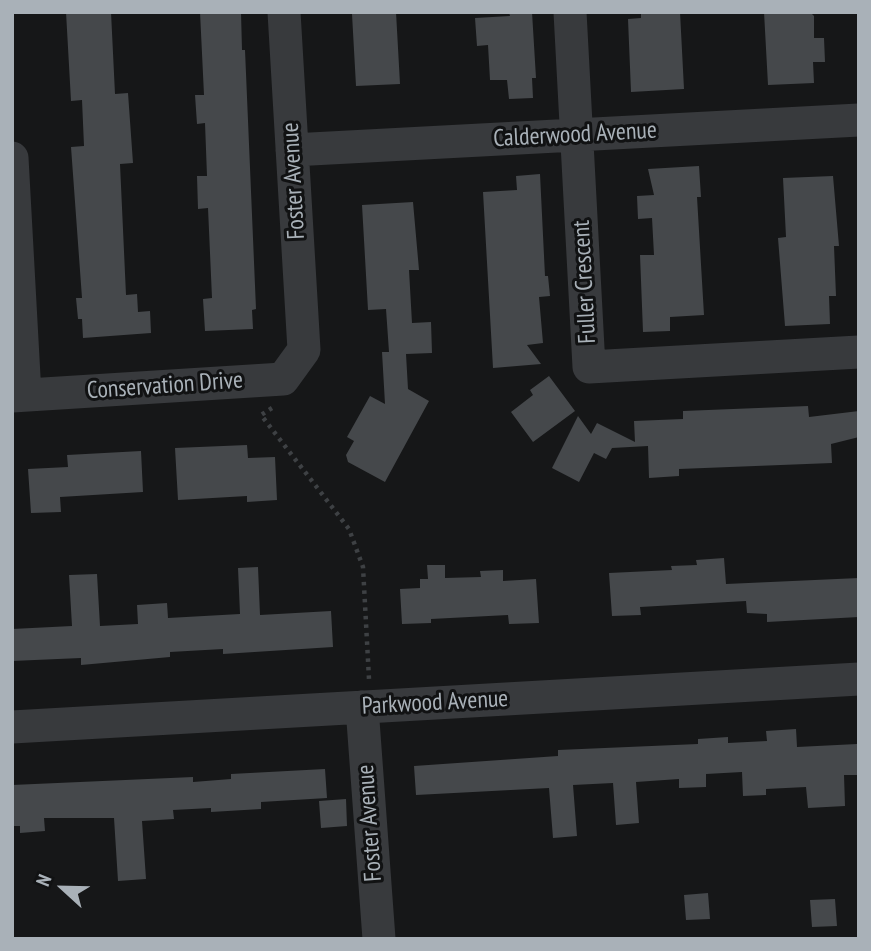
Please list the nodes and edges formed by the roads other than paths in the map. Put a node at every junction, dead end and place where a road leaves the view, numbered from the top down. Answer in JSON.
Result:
{"nodes":[{"id":1,"x":284,"y":12,"type":"edge"},
{"id":2,"x":570,"y":12,"type":"edge"},
{"id":3,"x":859,"y":120,"type":"edge"},
{"id":4,"x":577,"y":136,"type":"junction"},
{"id":5,"x":292,"y":150,"type":"junction"},
{"id":6,"x":12,"y":158,"type":"edge"},
{"id":7,"x":304,"y":351,"type":"joint"},
{"id":8,"x":859,"y":352,"type":"edge"},
{"id":9,"x":18,"y":396,"type":"edge"},
{"id":10,"x":859,"y":679,"type":"edge"},
{"id":11,"x":365,"y":694,"type":"junction"},
{"id":12,"x":12,"y":727,"type":"edge"},
{"id":13,"x":379,"y":939,"type":"edge"}],
"edges":[{"from":1,"to":5,"type":"street","name":"Foster Avenue"},
{"from":2,"to":4,"type":"street","name":"Fuller Crescent"},
{"from":3,"to":4,"type":"street","name":"Calderwood Avenue"},
{"from":4,"to":5,"type":"street","name":"Calderwood Avenue"},
{"from":4,"to":8,"type":"street","name":"Fuller Crescent"},
{"from":5,"to":7,"type":"street","name":"Foster Avenue"},
{"from":6,"to":9,"type":"street"},
{"from":7,"to":9,"type":"street","name":"Conservation Drive"},
{"from":10,"to":11,"type":"street","name":"Parkwood Avenue"},
{"from":11,"to":12,"type":"street","name":"Parkwood Avenue"},
{"from":11,"to":13,"type":"street","name":"Foster Avenue"}]}
